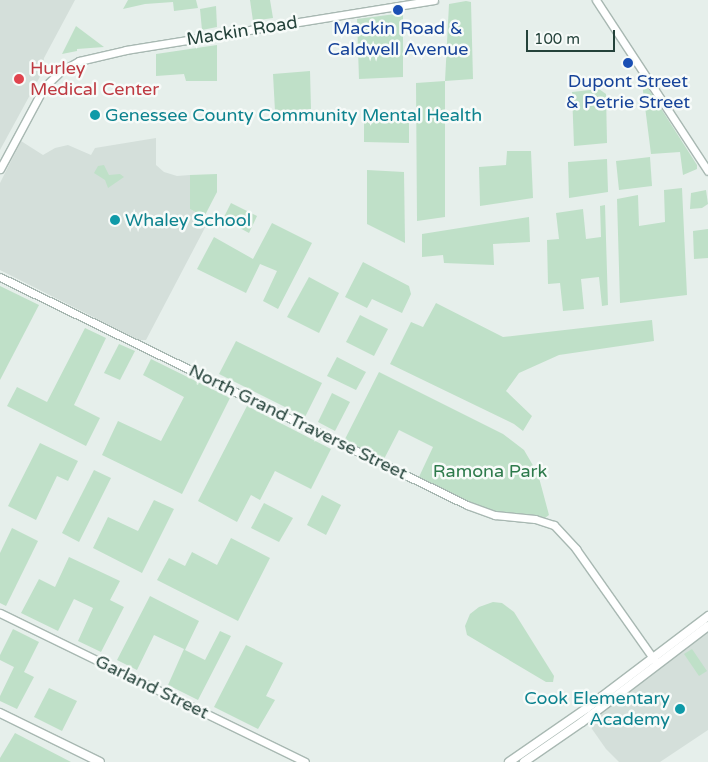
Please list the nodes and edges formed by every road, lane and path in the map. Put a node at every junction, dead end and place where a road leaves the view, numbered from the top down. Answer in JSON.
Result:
{"nodes":[{"id":1,"x":434,"y":0,"type":"edge"},
{"id":2,"x":596,"y":0,"type":"edge"},
{"id":3,"x":0,"y":168,"type":"edge"},
{"id":4,"x":708,"y":171,"type":"edge"},
{"id":5,"x":0,"y":277,"type":"edge"},
{"id":6,"x":0,"y":612,"type":"edge"},
{"id":7,"x":708,"y":616,"type":"edge"},
{"id":8,"x":708,"y":626,"type":"edge"},
{"id":9,"x":655,"y":661,"type":"junction"},
{"id":10,"x":0,"y":713,"type":"edge"},
{"id":11,"x":100,"y":762,"type":"edge"},
{"id":12,"x":305,"y":762,"type":"edge"},
{"id":13,"x":510,"y":762,"type":"edge"},
{"id":14,"x":524,"y":762,"type":"edge"}],
"edges":[{"from":1,"to":3,"type":"street","name":"Mackin Road"},
{"from":2,"to":4,"type":"street"},
{"from":5,"to":9,"type":"street","name":"North Grand Traverse Street"},
{"from":6,"to":12,"type":"street","name":"Garland Street"},
{"from":7,"to":9,"type":"main road"},
{"from":8,"to":9,"type":"main road"},
{"from":9,"to":13,"type":"main road"},
{"from":9,"to":14,"type":"main road"},
{"from":10,"to":11,"type":"main road"}]}
